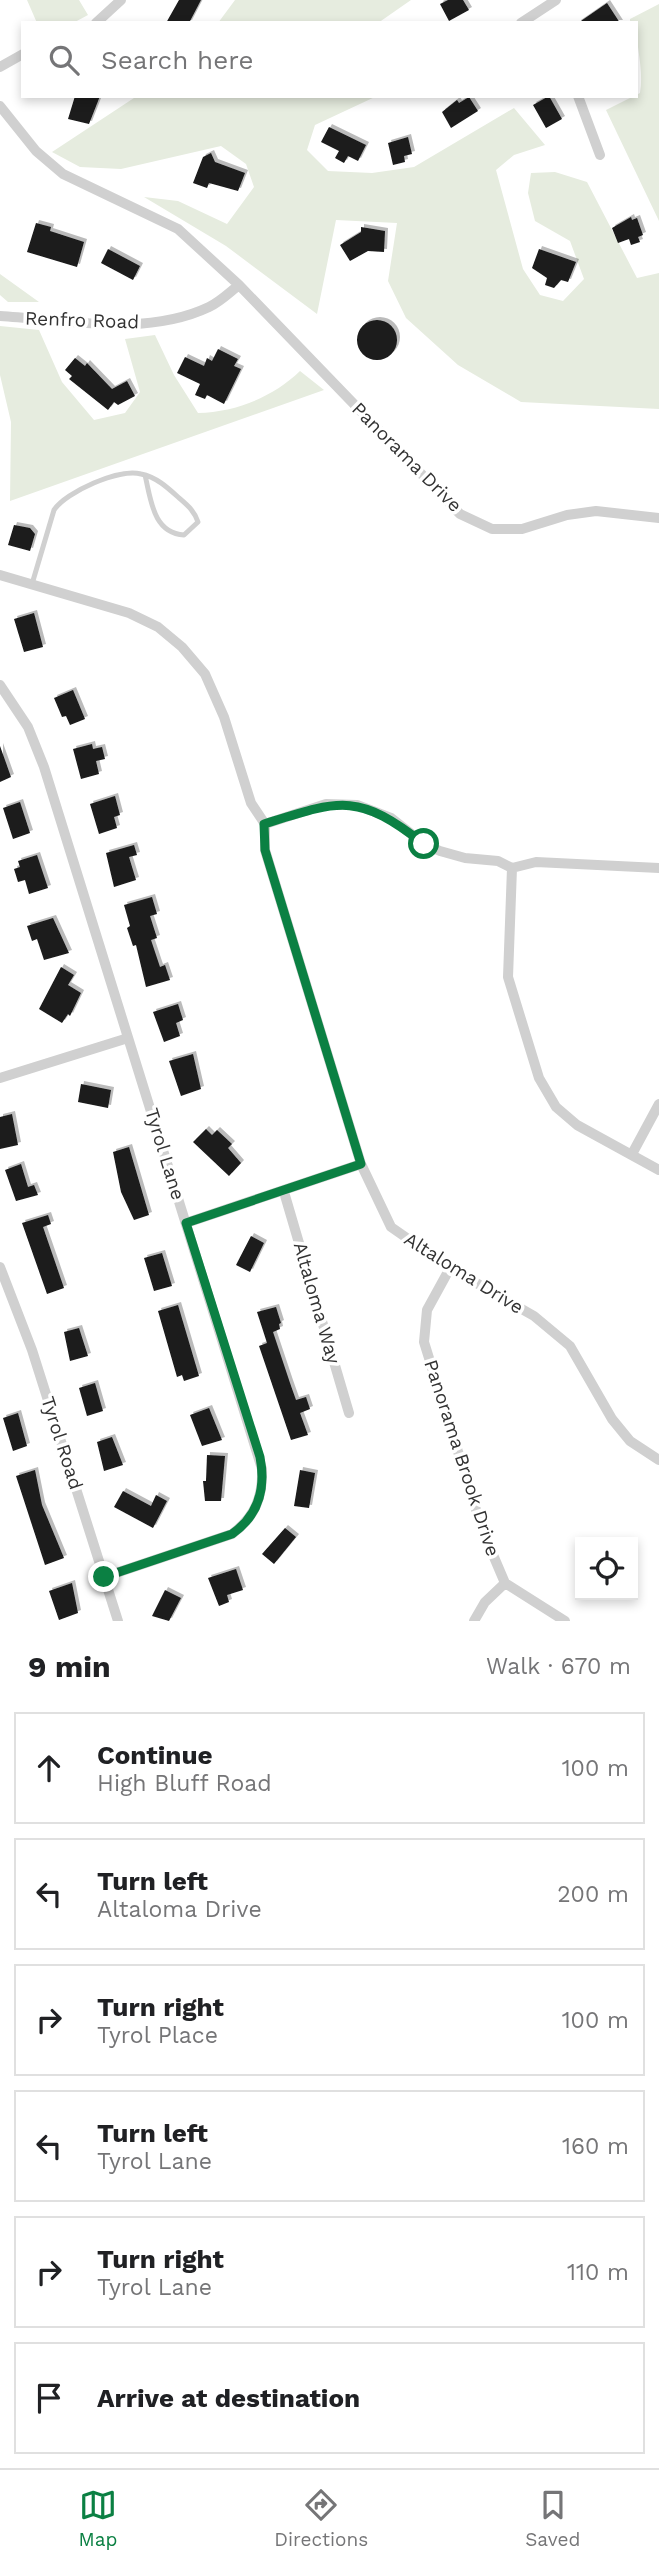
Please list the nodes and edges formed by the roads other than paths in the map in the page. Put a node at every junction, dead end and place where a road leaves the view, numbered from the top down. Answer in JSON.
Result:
{"nodes":[{"id":1,"x":121,"y":0,"type":"edge"},
{"id":2,"x":555,"y":0,"type":"edge"},
{"id":3,"x":536,"y":18,"type":"edge"},
{"id":4,"x":98,"y":21,"type":"edge"},
{"id":5,"x":21,"y":55,"type":"edge"},
{"id":6,"x":0,"y":67,"type":"edge"},
{"id":7,"x":579,"y":98,"type":"edge"},
{"id":8,"x":0,"y":106,"type":"edge"},
{"id":9,"x":600,"y":155,"type":"dead end"},
{"id":10,"x":239,"y":285,"type":"junction"},
{"id":11,"x":0,"y":316,"type":"edge"},
{"id":12,"x":145,"y":475,"type":"junction"},
{"id":13,"x":659,"y":518,"type":"edge"},
{"id":14,"x":0,"y":575,"type":"edge"},
{"id":15,"x":32,"y":584,"type":"junction"},
{"id":16,"x":0,"y":685,"type":"edge"},
{"id":17,"x":264,"y":824,"type":"junction"},
{"id":18,"x":512,"y":868,"type":"junction"},
{"id":19,"x":659,"y":868,"type":"edge"},
{"id":20,"x":128,"y":1038,"type":"junction"},
{"id":21,"x":0,"y":1078,"type":"edge"},
{"id":22,"x":659,"y":1104,"type":"edge"},
{"id":23,"x":632,"y":1154,"type":"junction"},
{"id":24,"x":361,"y":1164,"type":"junction"},
{"id":25,"x":659,"y":1170,"type":"edge"},
{"id":26,"x":284,"y":1192,"type":"junction"},
{"id":27,"x":186,"y":1223,"type":"junction"},
{"id":28,"x":0,"y":1266,"type":"edge"},
{"id":29,"x":450,"y":1268,"type":"junction"},
{"id":30,"x":349,"y":1413,"type":"dead end"},
{"id":31,"x":659,"y":1460,"type":"edge"},
{"id":32,"x":104,"y":1577,"type":"junction"},
{"id":33,"x":505,"y":1583,"type":"junction"},
{"id":34,"x":118,"y":1621,"type":"edge"},
{"id":35,"x":474,"y":1621,"type":"edge"},
{"id":36,"x":565,"y":1621,"type":"edge"}],
"edges":[{"from":1,"to":4,"type":"street"},
{"from":2,"to":3,"type":"street"},
{"from":5,"to":6,"type":"street"},
{"from":7,"to":9,"type":"street"},
{"from":8,"to":10,"type":"street","name":"Panorama Drive"},
{"from":10,"to":11,"type":"street","name":"Renfro Road"},
{"from":10,"to":13,"type":"street","name":"Panorama Drive"},
{"from":12,"to":12,"type":"lane"},
{"from":12,"to":15,"type":"lane"},
{"from":14,"to":15,"type":"street","name":"Altaloma Drive"},
{"from":15,"to":17,"type":"street","name":"Altaloma Drive"},
{"from":16,"to":20,"type":"street","name":"Tyrol Lane"},
{"from":17,"to":18,"type":"street"},
{"from":17,"to":24,"type":"street","name":"Altaloma Drive"},
{"from":18,"to":19,"type":"street"},
{"from":18,"to":23,"type":"street"},
{"from":20,"to":21,"type":"street"},
{"from":20,"to":27,"type":"street","name":"Tyrol Lane"},
{"from":22,"to":23,"type":"street"},
{"from":23,"to":25,"type":"street"},
{"from":24,"to":26,"type":"street"},
{"from":24,"to":29,"type":"street","name":"Altaloma Drive"},
{"from":26,"to":27,"type":"street"},
{"from":26,"to":30,"type":"street","name":"Altaloma Way"},
{"from":27,"to":32,"type":"street","name":"Tyrol Lane"},
{"from":28,"to":32,"type":"street","name":"Tyrol Road"},
{"from":29,"to":31,"type":"street","name":"Altaloma Drive"},
{"from":29,"to":33,"type":"street","name":"Panorama Brook Drive"},
{"from":32,"to":34,"type":"street","name":"Tyrol Road"},
{"from":33,"to":35,"type":"street"},
{"from":33,"to":36,"type":"street"}]}
